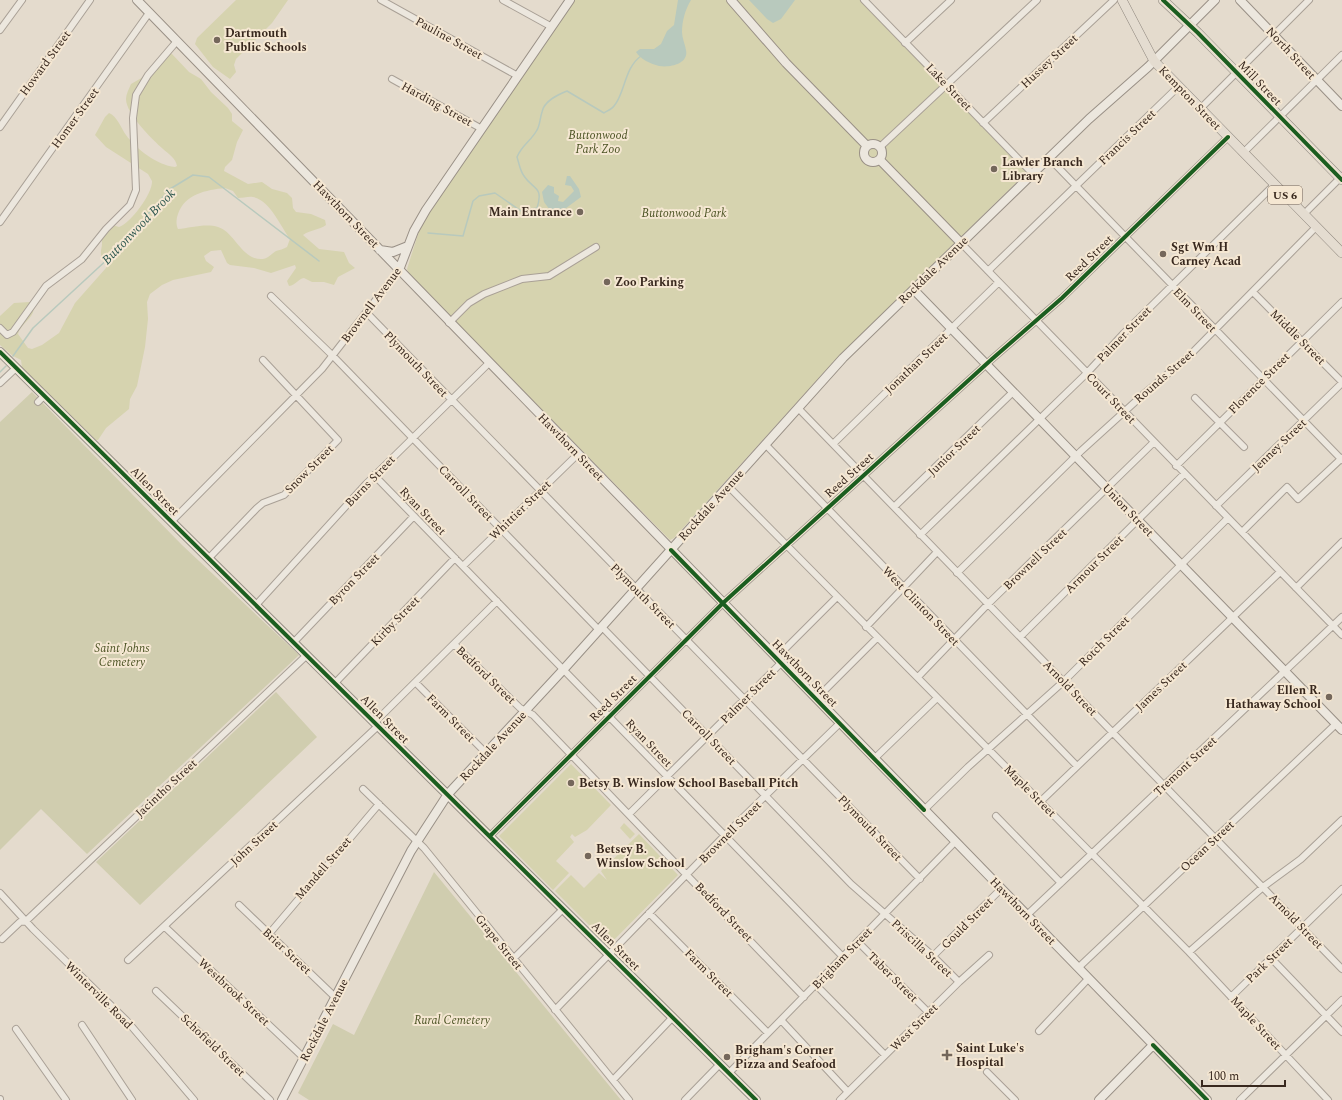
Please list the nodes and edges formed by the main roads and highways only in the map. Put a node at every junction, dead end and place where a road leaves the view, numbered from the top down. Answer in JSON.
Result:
{"nodes":[{"id":1,"x":136,"y":0,"type":"edge"},
{"id":2,"x":570,"y":0,"type":"edge"},
{"id":3,"x":731,"y":0,"type":"edge"},
{"id":4,"x":1122,"y":0,"type":"edge"},
{"id":5,"x":1163,"y":0,"type":"edge"},
{"id":6,"x":1215,"y":0,"type":"edge"},
{"id":7,"x":1240,"y":0,"type":"edge"},
{"id":8,"x":1189,"y":25,"type":"junction"},
{"id":9,"x":1154,"y":61,"type":"junction"},
{"id":10,"x":1342,"y":106,"type":"edge"},
{"id":11,"x":867,"y":146,"type":"junction"},
{"id":12,"x":880,"y":160,"type":"junction"},
{"id":13,"x":1341,"y":178,"type":"edge"},
{"id":14,"x":961,"y":243,"type":"junction"},
{"id":15,"x":408,"y":246,"type":"junction"},
{"id":16,"x":380,"y":250,"type":"junction"},
{"id":17,"x":1342,"y":253,"type":"edge"},
{"id":18,"x":399,"y":270,"type":"junction"},
{"id":19,"x":914,"y":290,"type":"junction"},
{"id":20,"x":0,"y":352,"type":"edge"},
{"id":21,"x":671,"y":550,"type":"junction"},
{"id":22,"x":1339,"y":727,"type":"edge"},
{"id":23,"x":448,"y":794,"type":"junction"},
{"id":24,"x":1153,"y":1045,"type":"junction"},
{"id":25,"x":753,"y":1099,"type":"edge"},
{"id":26,"x":1103,"y":1099,"type":"edge"},
{"id":27,"x":282,"y":1100,"type":"edge"},
{"id":28,"x":1207,"y":1100,"type":"edge"}],
"edges":[{"from":1,"to":16,"type":"main road","name":"Hawthorn Street"},
{"from":2,"to":15,"type":"main road","name":"Brownell Avenue"},
{"from":3,"to":11,"type":"main road"},
{"from":4,"to":9,"type":"main road","name":"Kempton Street","number":"US 6"},
{"from":5,"to":8,"type":"main road","name":"Mill Street"},
{"from":6,"to":8,"type":"main road","name":"Rockdale Avenue"},
{"from":7,"to":10,"type":"main road","name":"North Street"},
{"from":8,"to":9,"type":"main road","name":"Rockdale Avenue"},
{"from":8,"to":13,"type":"main road","name":"Mill Street"},
{"from":9,"to":14,"type":"main road","name":"Rockdale Avenue"},
{"from":9,"to":17,"type":"main road","name":"Kempton Street","number":"US 6"},
{"from":11,"to":12,"type":"main road"},
{"from":11,"to":12,"type":"main road"},
{"from":12,"to":14,"type":"main road","name":"Court Street"},
{"from":14,"to":19,"type":"main road","name":"Rockdale Avenue"},
{"from":15,"to":16,"type":"main road"},
{"from":15,"to":18,"type":"main road","name":"Brownell Avenue"},
{"from":16,"to":18,"type":"main road","name":"Hawthorn Street"},
{"from":18,"to":21,"type":"main road","name":"Hawthorn Street"},
{"from":19,"to":21,"type":"main road","name":"Rockdale Avenue"},
{"from":19,"to":22,"type":"main road","name":"Union Street"},
{"from":20,"to":23,"type":"main road","name":"Allen Street"},
{"from":21,"to":23,"type":"main road","name":"Rockdale Avenue"},
{"from":21,"to":24,"type":"main road","name":"Hawthorn Street"},
{"from":23,"to":25,"type":"main road","name":"Allen Street"},
{"from":23,"to":27,"type":"main road","name":"Rockdale Avenue"},
{"from":24,"to":26,"type":"main road"},
{"from":24,"to":28,"type":"main road","name":"Hawthorn Street"}]}
